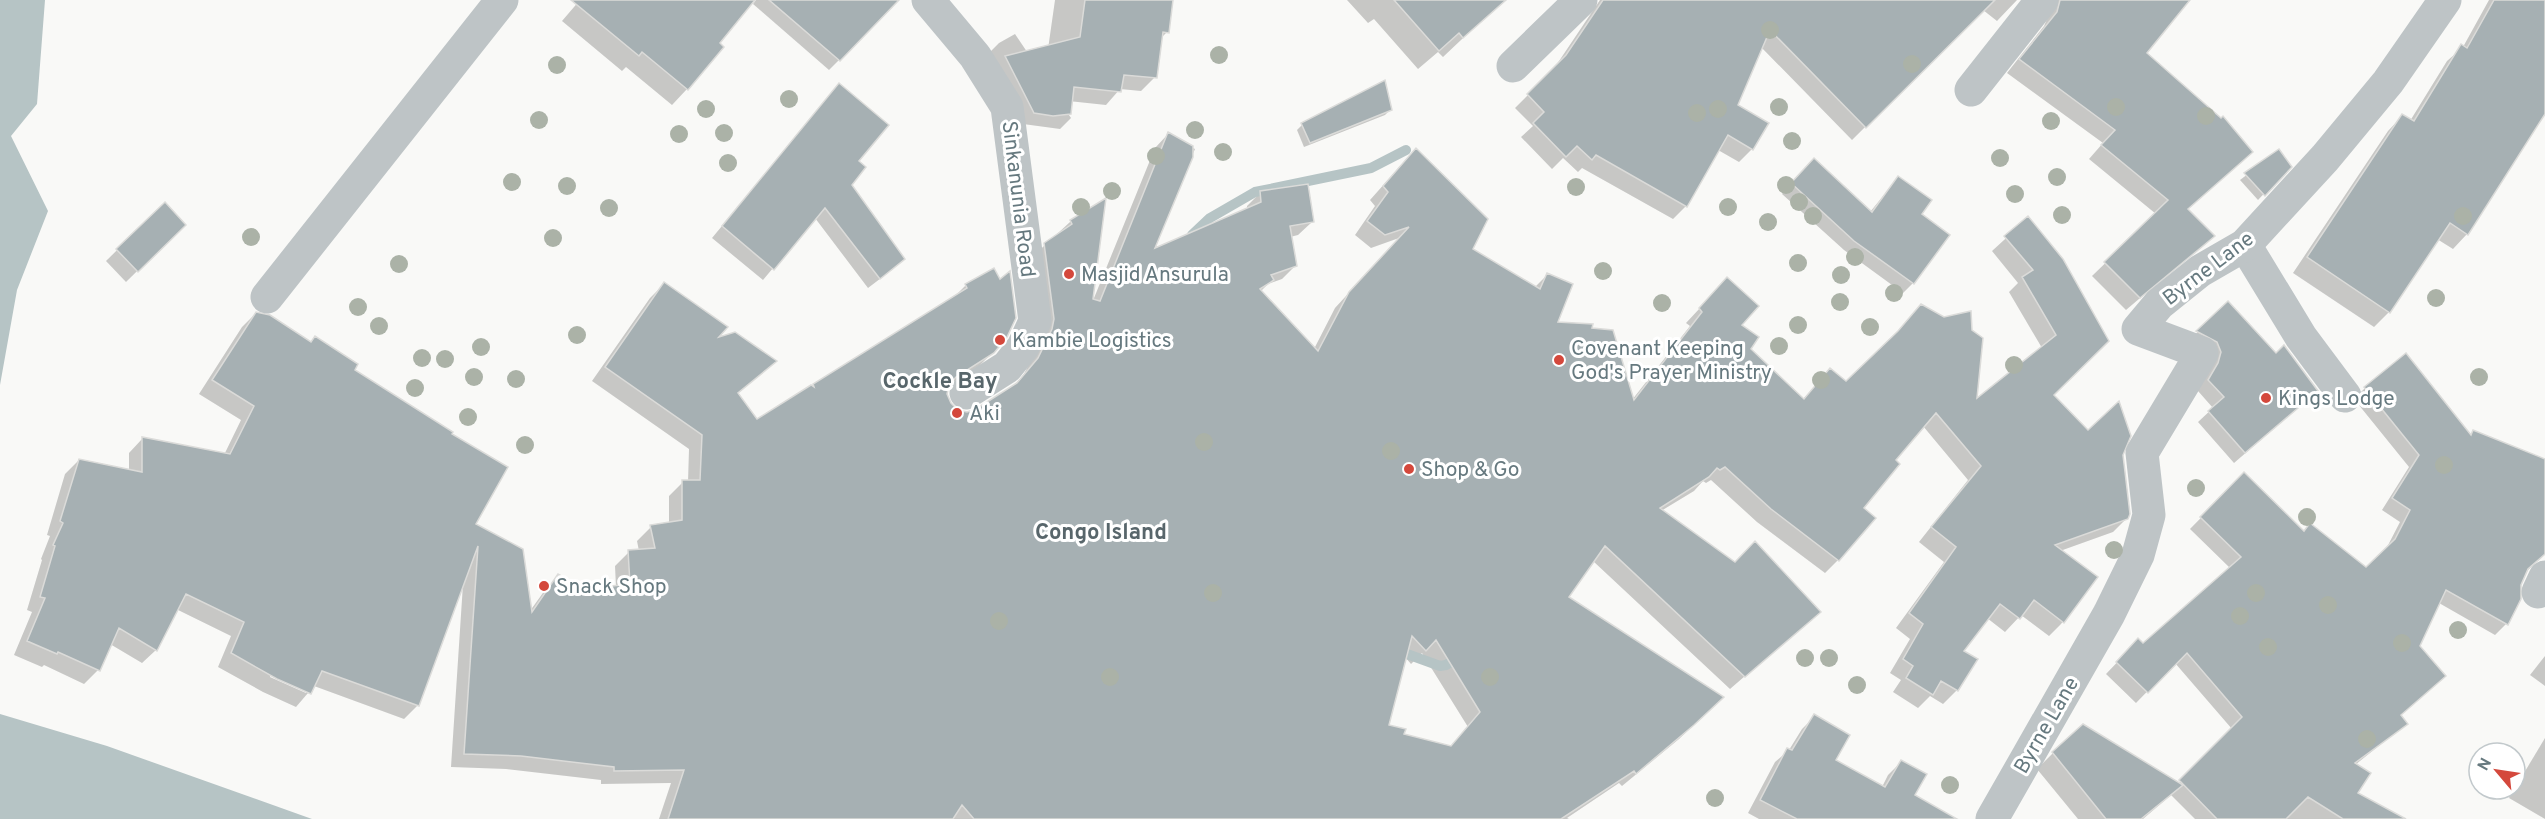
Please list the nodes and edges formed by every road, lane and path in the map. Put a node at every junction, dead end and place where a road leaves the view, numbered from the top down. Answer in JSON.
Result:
{"nodes":[{"id":1,"x":502,"y":0,"type":"edge"},
{"id":2,"x":928,"y":0,"type":"edge"},
{"id":3,"x":1581,"y":0,"type":"edge"},
{"id":4,"x":2042,"y":0,"type":"edge"},
{"id":5,"x":2445,"y":0,"type":"edge"},
{"id":6,"x":1513,"y":66,"type":"dead end"},
{"id":7,"x":1971,"y":90,"type":"dead end"},
{"id":8,"x":2245,"y":245,"type":"junction"},
{"id":9,"x":267,"y":297,"type":"dead end"},
{"id":10,"x":966,"y":393,"type":"dead end"},
{"id":11,"x":2345,"y":396,"type":"dead end"},
{"id":12,"x":1992,"y":819,"type":"edge"}],
"edges":[{"from":1,"to":9,"type":"street"},
{"from":2,"to":10,"type":"street","name":"Sinkanunia Road"},
{"from":3,"to":6,"type":"street"},
{"from":4,"to":7,"type":"street"},
{"from":5,"to":8,"type":"street","name":"Byrne Lane"},
{"from":8,"to":11,"type":"street"},
{"from":8,"to":12,"type":"street","name":"Byrne Lane"}]}
